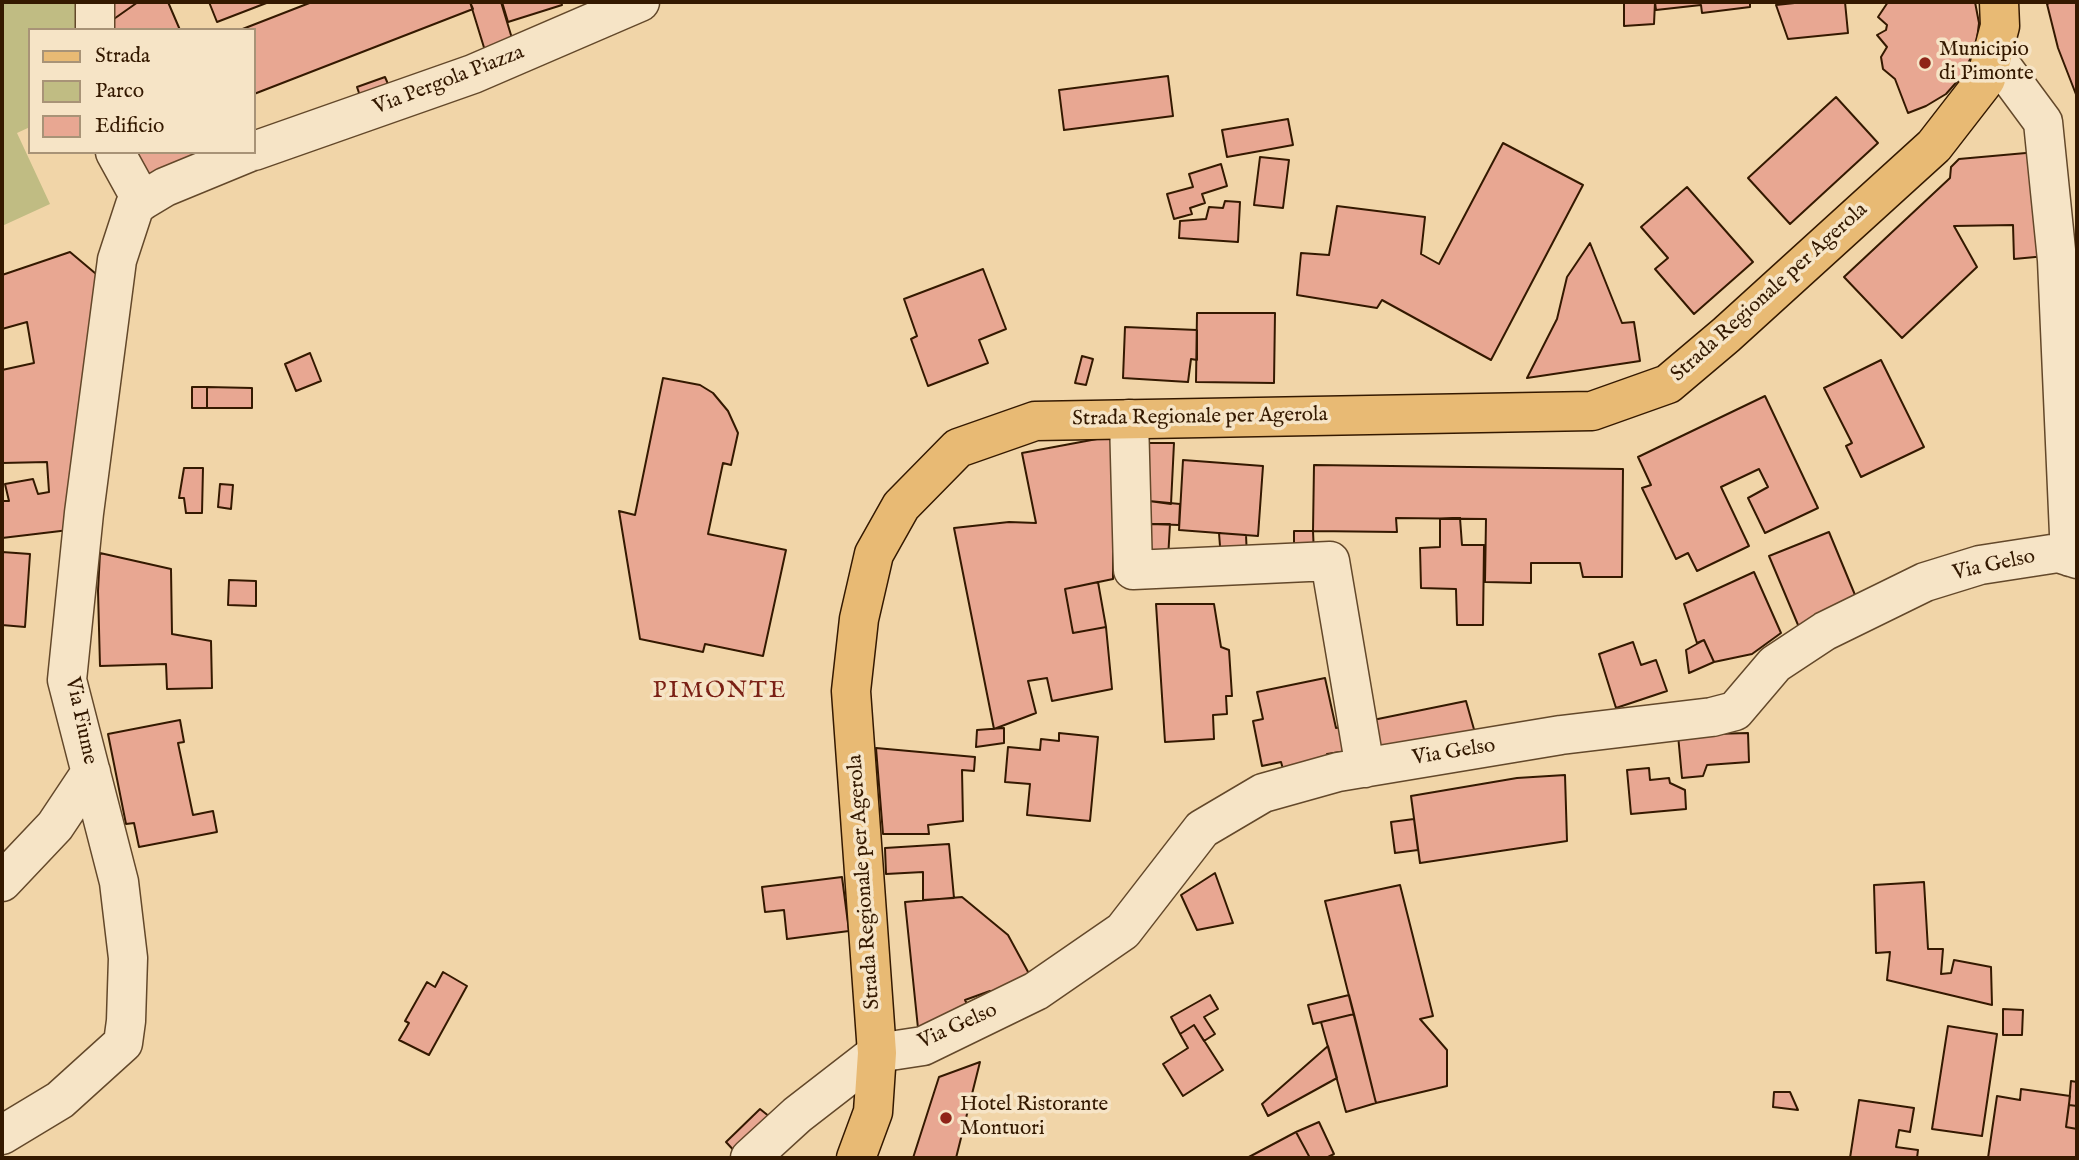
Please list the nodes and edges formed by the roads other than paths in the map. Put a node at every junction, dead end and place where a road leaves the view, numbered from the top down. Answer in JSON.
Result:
{"nodes":[{"id":1,"x":94,"y":2,"type":"edge"},
{"id":2,"x":640,"y":2,"type":"edge"},
{"id":3,"x":1999,"y":2,"type":"edge"},
{"id":4,"x":95,"y":28,"type":"edge"},
{"id":5,"x":1992,"y":53,"type":"junction"},
{"id":6,"x":256,"y":151,"type":"edge"},
{"id":7,"x":116,"y":154,"type":"edge"},
{"id":8,"x":247,"y":154,"type":"edge"},
{"id":9,"x":139,"y":203,"type":"junction"},
{"id":10,"x":1129,"y":419,"type":"junction"},
{"id":11,"x":2074,"y":558,"type":"edge"},
{"id":12,"x":1365,"y":768,"type":"junction"},
{"id":13,"x":91,"y":772,"type":"junction"},
{"id":14,"x":2,"y":882,"type":"edge"},
{"id":15,"x":877,"y":1053,"type":"junction"},
{"id":16,"x":2,"y":1135,"type":"edge"},
{"id":17,"x":750,"y":1158,"type":"edge"},
{"id":18,"x":856,"y":1158,"type":"edge"}],
"edges":[{"from":1,"to":4,"type":"street"},
{"from":2,"to":6,"type":"street","name":"Via Pergola Piazza"},
{"from":3,"to":5,"type":"main road","name":"Strada Regionale per Agerola"},
{"from":5,"to":10,"type":"main road","name":"Strada Regionale per Agerola"},
{"from":5,"to":11,"type":"street"},
{"from":7,"to":9,"type":"street"},
{"from":8,"to":9,"type":"street","name":"Via Pergola Piazza"},
{"from":9,"to":13,"type":"street","name":"Via Fiume"},
{"from":10,"to":12,"type":"street"},
{"from":10,"to":15,"type":"main road","name":"Strada Regionale per Agerola"},
{"from":11,"to":12,"type":"street","name":"Via Gelso"},
{"from":12,"to":15,"type":"street","name":"Via Gelso"},
{"from":13,"to":14,"type":"street"},
{"from":13,"to":16,"type":"street","name":"Via Fiume"},
{"from":15,"to":17,"type":"street"},
{"from":15,"to":18,"type":"main road","name":"Strada Regionale per Agerola"}]}
